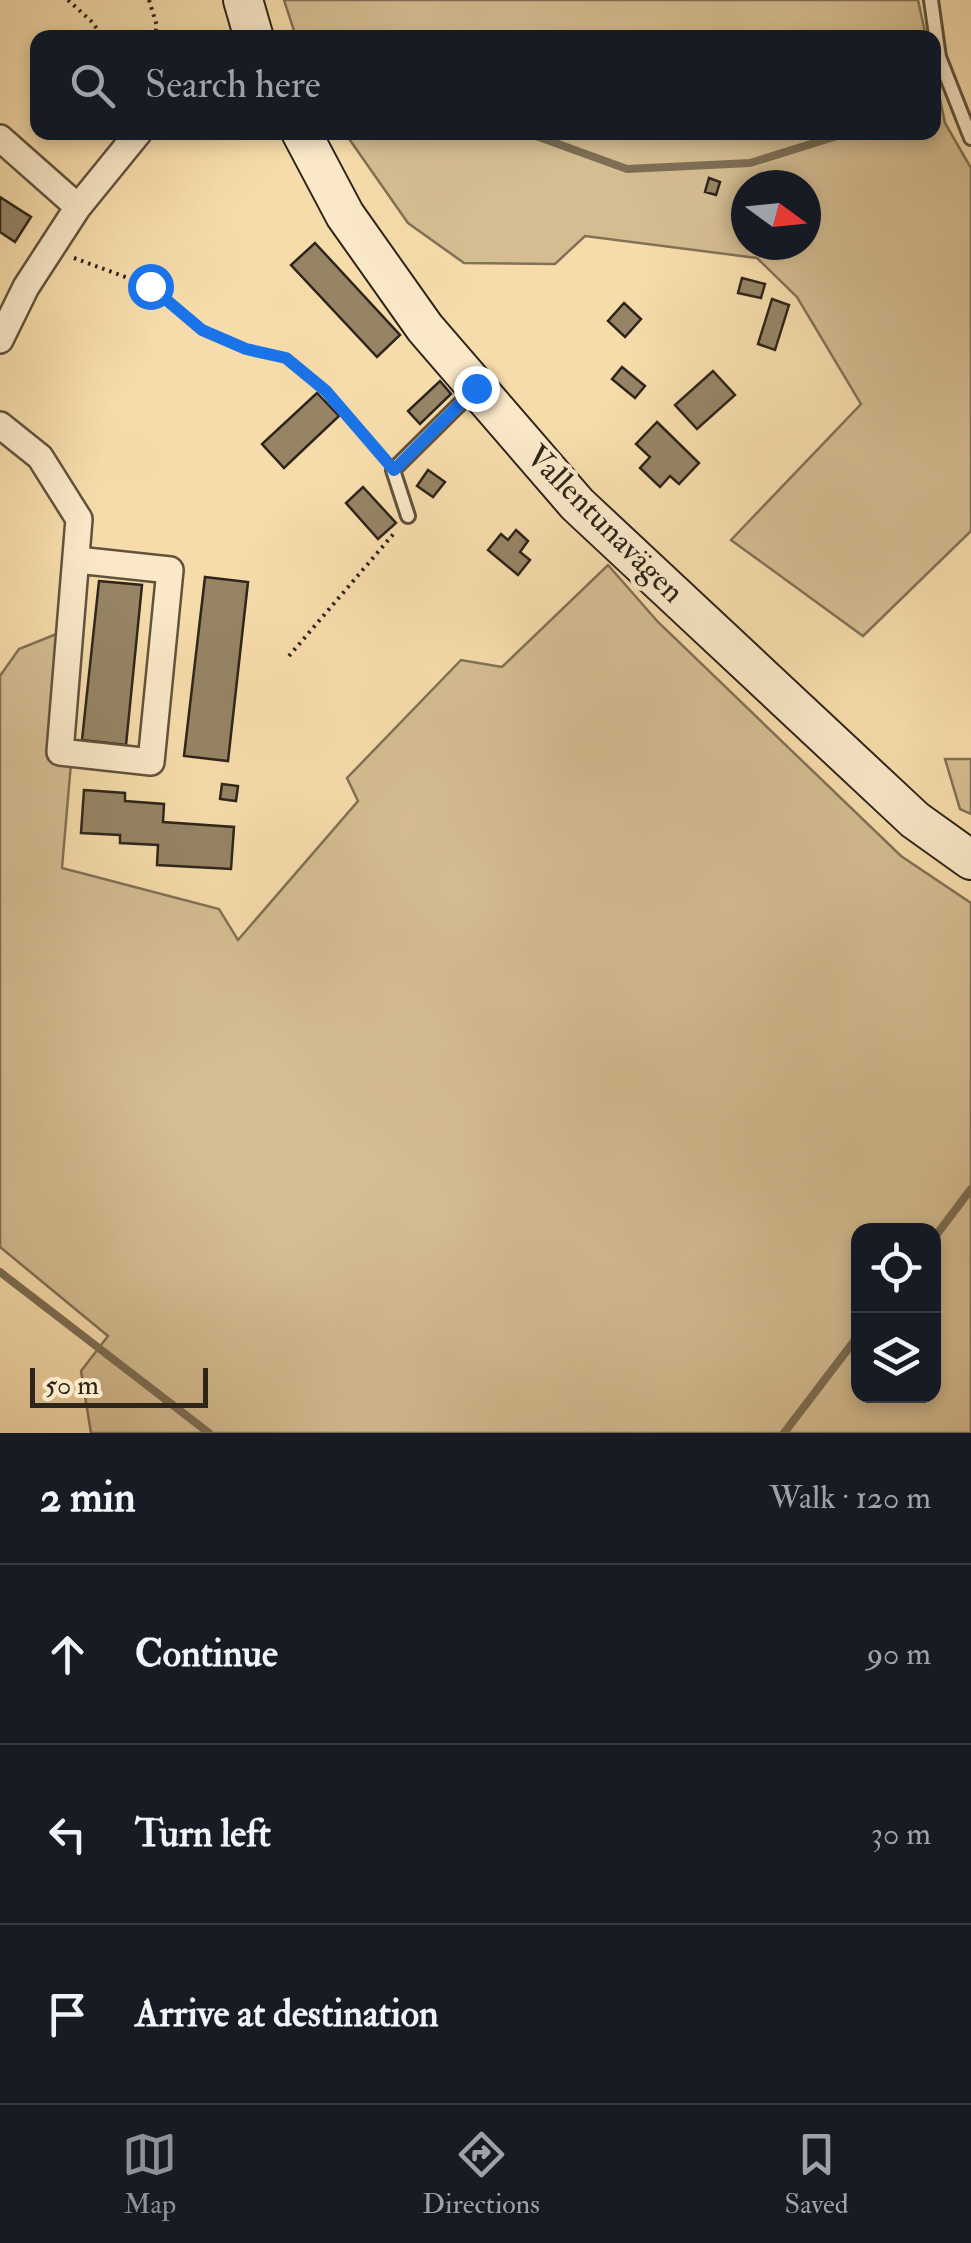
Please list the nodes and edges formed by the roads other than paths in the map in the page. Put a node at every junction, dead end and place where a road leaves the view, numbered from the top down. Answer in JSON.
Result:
{"nodes":[{"id":1,"x":242,"y":0,"type":"edge"},
{"id":2,"x":932,"y":0,"type":"edge"},
{"id":3,"x":251,"y":30,"type":"edge"},
{"id":4,"x":936,"y":30,"type":"edge"},
{"id":5,"x":941,"y":60,"type":"edge"},
{"id":6,"x":0,"y":138,"type":"edge"},
{"id":7,"x":971,"y":138,"type":"edge"},
{"id":8,"x":132,"y":140,"type":"edge"},
{"id":9,"x":305,"y":140,"type":"edge"},
{"id":10,"x":78,"y":207,"type":"junction"},
{"id":11,"x":0,"y":340,"type":"edge"},
{"id":12,"x":476,"y":388,"type":"junction"},
{"id":13,"x":0,"y":425,"type":"edge"},
{"id":14,"x":408,"y":516,"type":"road end"},
{"id":15,"x":78,"y":560,"type":"junction"},
{"id":16,"x":971,"y":860,"type":"edge"}],
"edges":[{"from":1,"to":3,"type":"main road"},
{"from":2,"to":4,"type":"lane"},
{"from":5,"to":7,"type":"lane"},
{"from":6,"to":10,"type":"street"},
{"from":8,"to":10,"type":"street"},
{"from":9,"to":12,"type":"main road","name":"Vallentunavägen"},
{"from":10,"to":11,"type":"street"},
{"from":12,"to":14,"type":"lane"},
{"from":12,"to":16,"type":"main road","name":"Vallentunavägen"},
{"from":13,"to":15,"type":"street"},
{"from":15,"to":15,"type":"street"}]}
